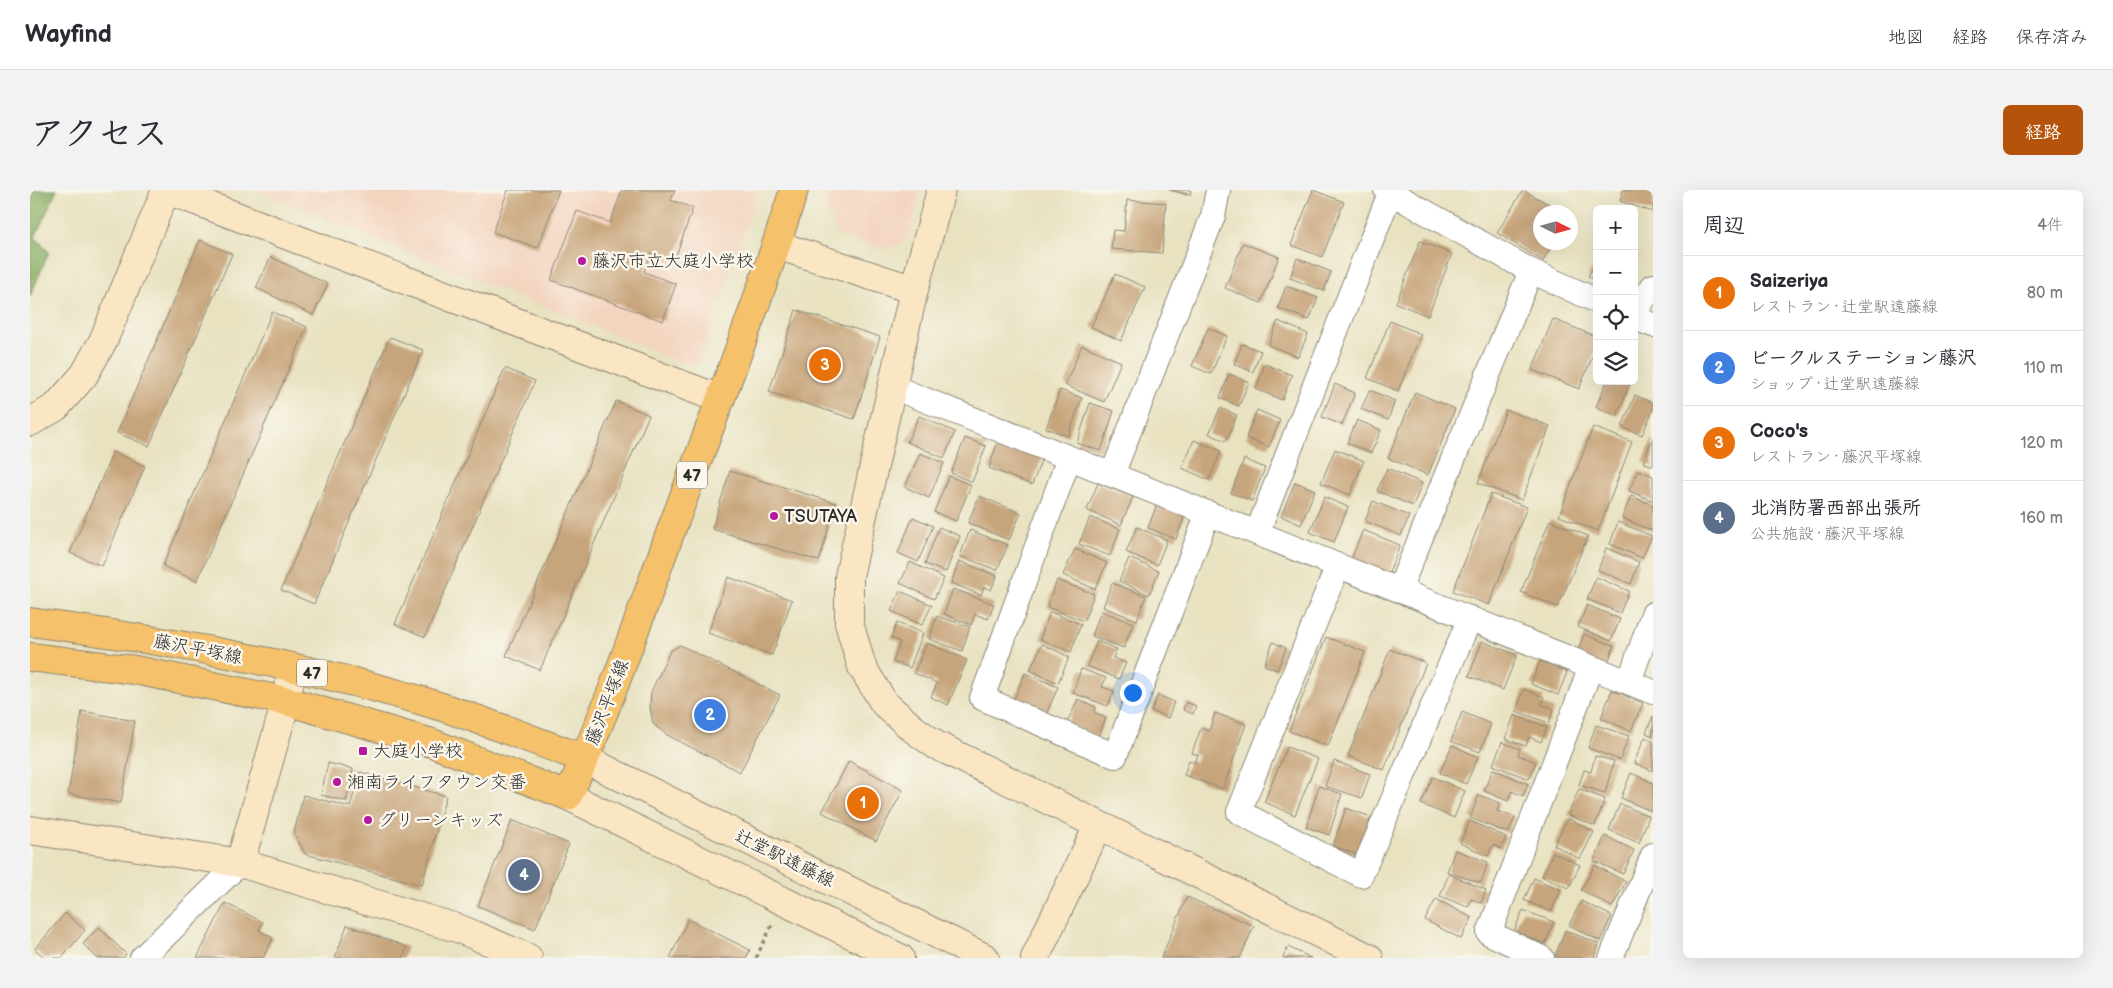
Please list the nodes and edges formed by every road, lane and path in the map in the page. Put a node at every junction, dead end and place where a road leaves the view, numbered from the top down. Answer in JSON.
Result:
{"nodes":[{"id":1,"x":166,"y":190,"type":"edge"},
{"id":2,"x":794,"y":190,"type":"edge"},
{"id":3,"x":941,"y":190,"type":"edge"},
{"id":4,"x":1218,"y":190,"type":"edge"},
{"id":5,"x":1388,"y":191,"type":"edge"},
{"id":6,"x":777,"y":245,"type":"junction"},
{"id":7,"x":1532,"y":271,"type":"junction"},
{"id":8,"x":1653,"y":286,"type":"edge"},
{"id":9,"x":914,"y":290,"type":"junction"},
{"id":10,"x":1593,"y":299,"type":"edge"},
{"id":11,"x":1638,"y":308,"type":"edge"},
{"id":12,"x":1638,"y":319,"type":"edge"},
{"id":13,"x":1653,"y":325,"type":"edge"},
{"id":14,"x":893,"y":387,"type":"junction"},
{"id":15,"x":720,"y":399,"type":"junction"},
{"id":16,"x":30,"y":422,"type":"edge"},
{"id":17,"x":1069,"y":458,"type":"junction"},
{"id":18,"x":1112,"y":475,"type":"junction"},
{"id":19,"x":1208,"y":513,"type":"junction"},
{"id":20,"x":1257,"y":533,"type":"junction"},
{"id":21,"x":1338,"y":565,"type":"junction"},
{"id":22,"x":1399,"y":590,"type":"junction"},
{"id":23,"x":1653,"y":614,"type":"edge"},
{"id":24,"x":1470,"y":618,"type":"junction"},
{"id":25,"x":30,"y":622,"type":"edge"},
{"id":26,"x":30,"y":657,"type":"edge"},
{"id":27,"x":1591,"y":667,"type":"junction"},
{"id":28,"x":292,"y":668,"type":"junction"},
{"id":29,"x":1629,"y":682,"type":"junction"},
{"id":30,"x":1653,"y":692,"type":"edge"},
{"id":31,"x":286,"y":701,"type":"junction"},
{"id":32,"x":585,"y":759,"type":"junction"},
{"id":33,"x":568,"y":796,"type":"junction"},
{"id":34,"x":1098,"y":826,"type":"junction"},
{"id":35,"x":30,"y":830,"type":"edge"},
{"id":36,"x":1653,"y":855,"type":"edge"},
{"id":37,"x":240,"y":863,"type":"junction"},
{"id":38,"x":772,"y":924,"type":"dead end"},
{"id":39,"x":142,"y":958,"type":"edge"},
{"id":40,"x":528,"y":958,"type":"edge"},
{"id":41,"x":756,"y":958,"type":"edge"},
{"id":42,"x":900,"y":958,"type":"edge"},
{"id":43,"x":985,"y":958,"type":"edge"},
{"id":44,"x":1035,"y":958,"type":"edge"},
{"id":45,"x":1369,"y":958,"type":"edge"},
{"id":46,"x":1542,"y":958,"type":"edge"},
{"id":47,"x":1611,"y":958,"type":"edge"}],
"edges":[{"from":1,"to":15,"type":"street"},
{"from":1,"to":16,"type":"street"},
{"from":2,"to":6,"type":"main road","name":"藤沢平塚線","number":"47"},
{"from":3,"to":9,"type":"street"},
{"from":4,"to":18,"type":"street"},
{"from":5,"to":7,"type":"street"},
{"from":5,"to":20,"type":"street"},
{"from":6,"to":9,"type":"street"},
{"from":6,"to":15,"type":"main road","name":"藤沢平塚線","number":"47"},
{"from":7,"to":10,"type":"street"},
{"from":7,"to":22,"type":"street"},
{"from":8,"to":11,"type":"street"},
{"from":9,"to":14,"type":"street"},
{"from":12,"to":13,"type":"street"},
{"from":14,"to":17,"type":"street"},
{"from":14,"to":34,"type":"street"},
{"from":15,"to":32,"type":"main road","name":"藤沢平塚線","number":"47"},
{"from":17,"to":18,"type":"street"},
{"from":17,"to":19,"type":"street"},
{"from":18,"to":19,"type":"street"},
{"from":19,"to":20,"type":"street"},
{"from":20,"to":21,"type":"street"},
{"from":21,"to":22,"type":"street"},
{"from":21,"to":24,"type":"street"},
{"from":22,"to":24,"type":"street"},
{"from":23,"to":29,"type":"street"},
{"from":24,"to":27,"type":"street"},
{"from":25,"to":28,"type":"main road","name":"藤沢平塚線","number":"47"},
{"from":26,"to":31,"type":"main road","name":"藤沢平塚線","number":"47"},
{"from":27,"to":29,"type":"street"},
{"from":27,"to":46,"type":"street"},
{"from":28,"to":31,"type":"street"},
{"from":28,"to":32,"type":"main road","name":"藤沢平塚線","number":"47"},
{"from":29,"to":30,"type":"street"},
{"from":31,"to":33,"type":"main road","name":"藤沢平塚線","number":"47"},
{"from":31,"to":37,"type":"street"},
{"from":32,"to":33,"type":"main road","number":"47"},
{"from":32,"to":43,"type":"street","name":"辻堂駅遠藤線"},
{"from":33,"to":42,"type":"street"},
{"from":34,"to":44,"type":"street"},
{"from":34,"to":45,"type":"street"},
{"from":35,"to":37,"type":"street"},
{"from":36,"to":47,"type":"street"},
{"from":37,"to":39,"type":"street"},
{"from":37,"to":40,"type":"street"},
{"from":38,"to":41,"type":"path"}]}
